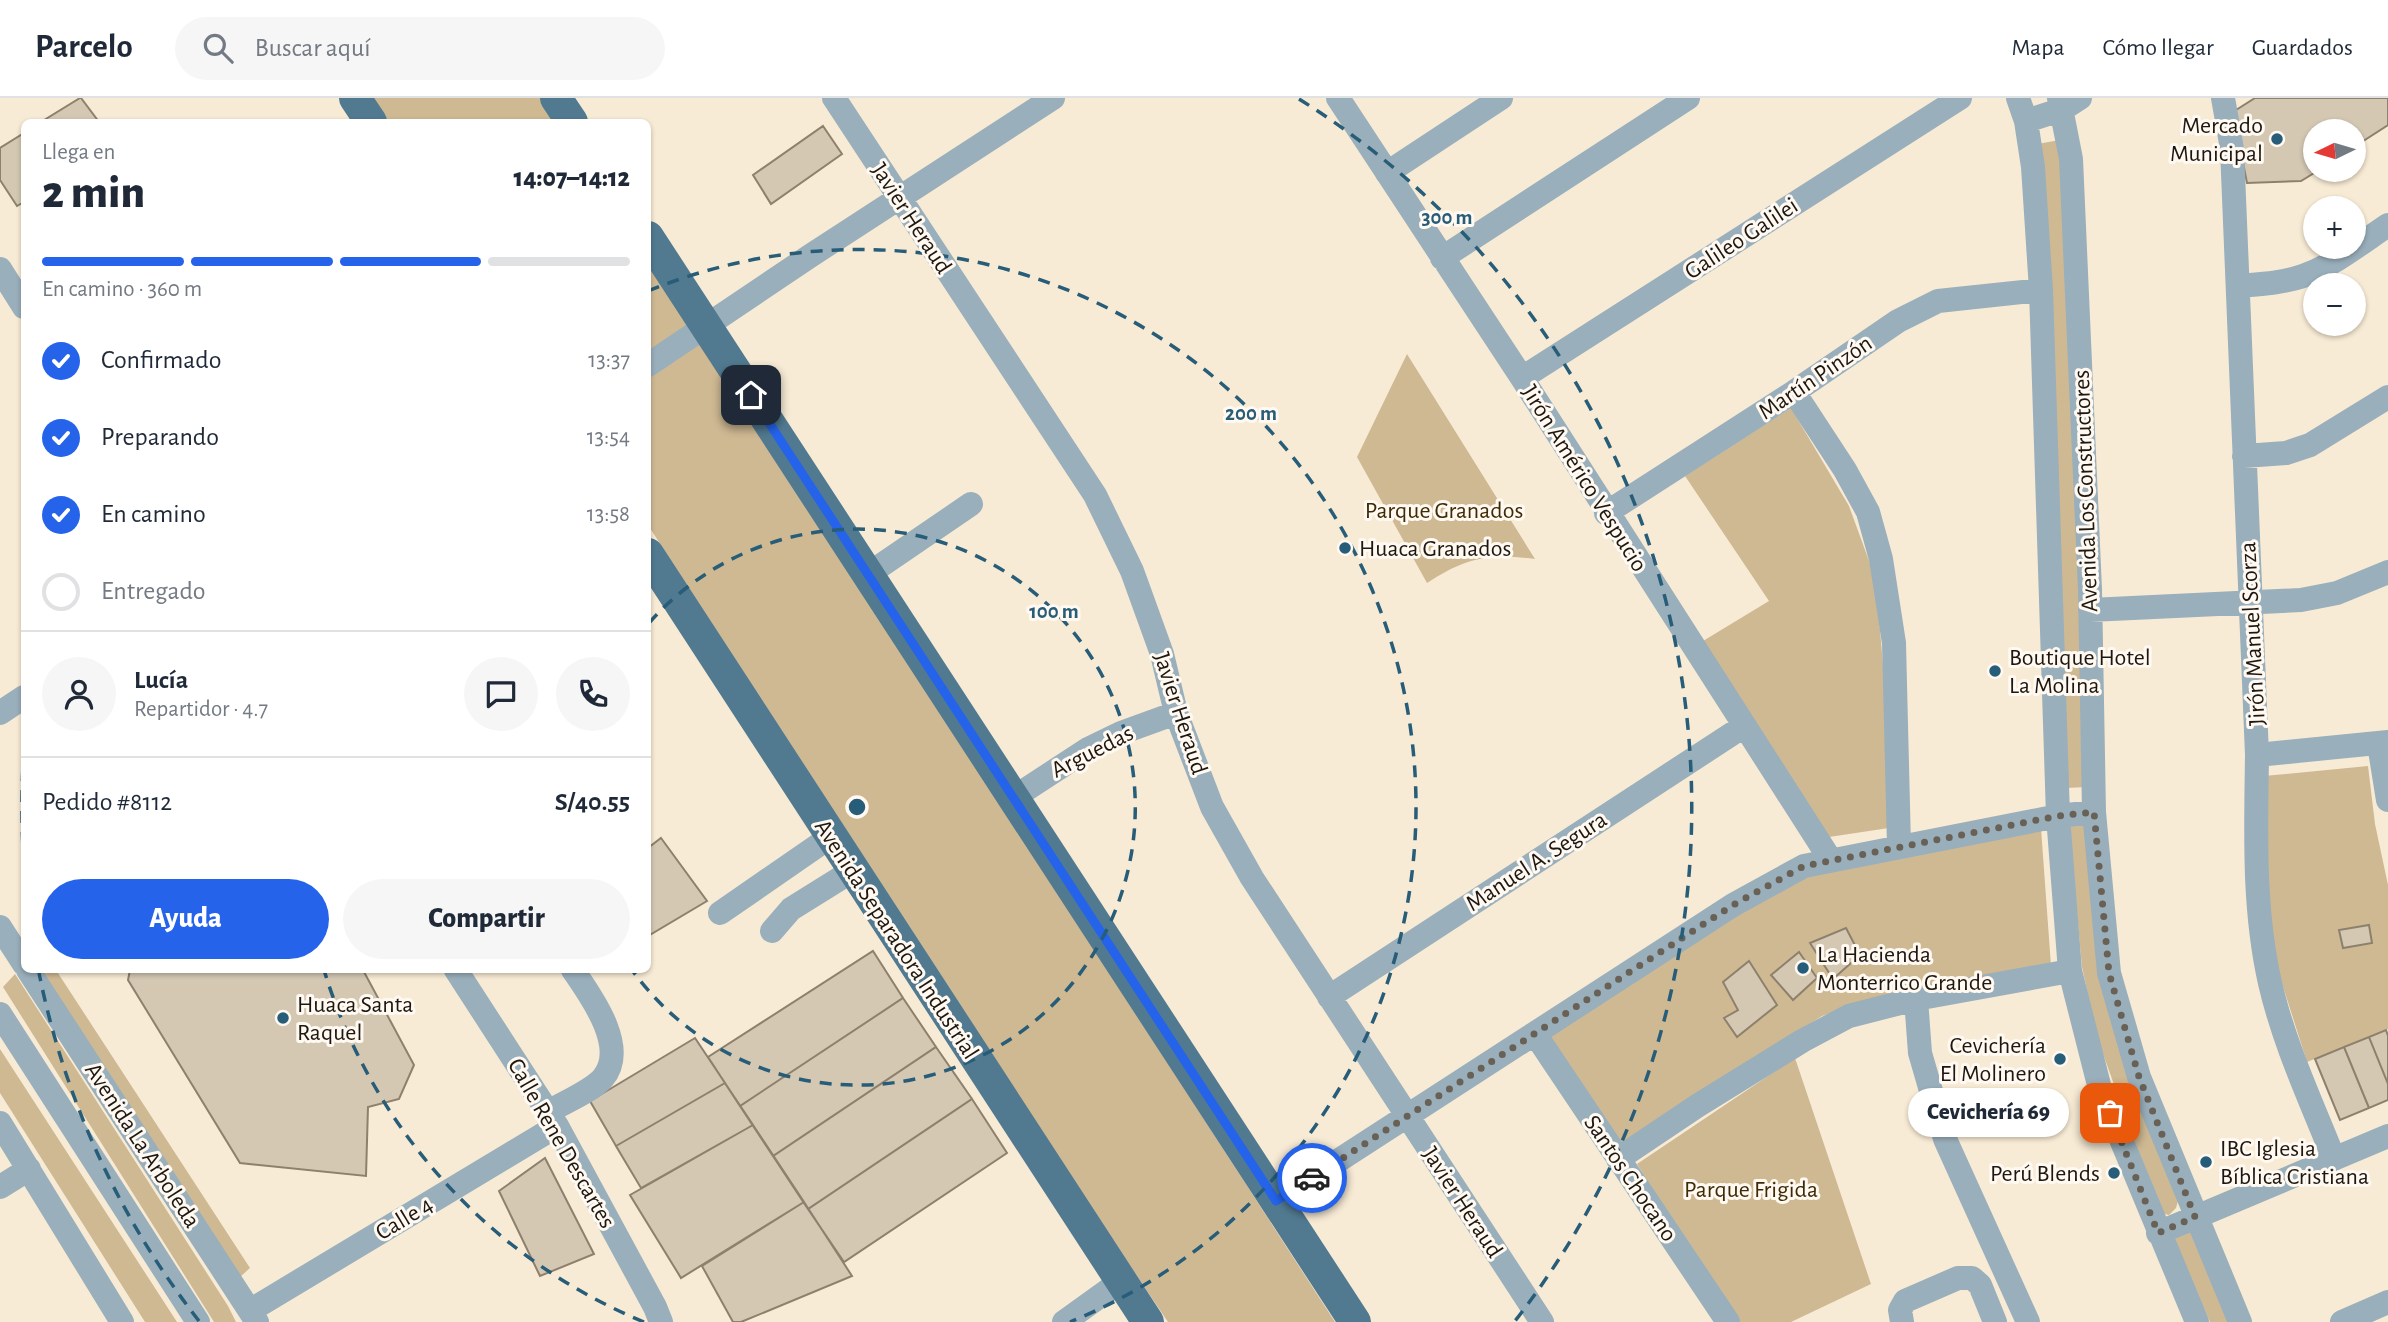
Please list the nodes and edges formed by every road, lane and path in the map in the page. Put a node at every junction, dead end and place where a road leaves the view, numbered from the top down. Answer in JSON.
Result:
{"nodes":[{"id":1,"x":355,"y":98,"type":"edge"},
{"id":2,"x":556,"y":98,"type":"edge"},
{"id":3,"x":834,"y":98,"type":"edge"},
{"id":4,"x":1053,"y":98,"type":"edge"},
{"id":5,"x":1338,"y":98,"type":"edge"},
{"id":6,"x":1501,"y":98,"type":"edge"},
{"id":7,"x":1688,"y":98,"type":"edge"},
{"id":8,"x":1960,"y":98,"type":"edge"},
{"id":9,"x":2223,"y":98,"type":"edge"},
{"id":10,"x":2067,"y":102,"type":"edge"},
{"id":11,"x":2022,"y":109,"type":"edge"},
{"id":12,"x":369,"y":119,"type":"edge"},
{"id":13,"x":570,"y":119,"type":"edge"},
{"id":14,"x":1387,"y":173,"type":"junction"},
{"id":15,"x":900,"y":199,"type":"junction"},
{"id":16,"x":2388,"y":225,"type":"edge"},
{"id":17,"x":651,"y":242,"type":"edge"},
{"id":18,"x":1442,"y":258,"type":"junction"},
{"id":19,"x":0,"y":270,"type":"edge"},
{"id":20,"x":2238,"y":286,"type":"junction"},
{"id":21,"x":2041,"y":290,"type":"junction"},
{"id":22,"x":21,"y":302,"type":"edge"},
{"id":23,"x":707,"y":326,"type":"junction"},
{"id":24,"x":651,"y":363,"type":"edge"},
{"id":25,"x":1522,"y":378,"type":"junction"},
{"id":26,"x":1794,"y":392,"type":"junction"},
{"id":27,"x":2388,"y":397,"type":"edge"},
{"id":28,"x":2244,"y":456,"type":"junction"},
{"id":29,"x":971,"y":505,"type":"dead end"},
{"id":30,"x":1606,"y":513,"type":"junction"},
{"id":31,"x":651,"y":559,"type":"edge"},
{"id":32,"x":2388,"y":572,"type":"edge"},
{"id":33,"x":867,"y":575,"type":"junction"},
{"id":34,"x":2250,"y":604,"type":"junction"},
{"id":35,"x":2090,"y":610,"type":"junction"},
{"id":36,"x":21,"y":699,"type":"edge"},
{"id":37,"x":0,"y":713,"type":"edge"},
{"id":38,"x":1176,"y":713,"type":"junction"},
{"id":39,"x":1744,"y":726,"type":"junction"},
{"id":40,"x":2383,"y":743,"type":"edge"},
{"id":41,"x":2257,"y":755,"type":"junction"},
{"id":42,"x":1013,"y":798,"type":"junction"},
{"id":43,"x":2388,"y":800,"type":"edge"},
{"id":44,"x":2094,"y":812,"type":"junction"},
{"id":45,"x":2058,"y":816,"type":"junction"},
{"id":46,"x":830,"y":837,"type":"junction"},
{"id":47,"x":1899,"y":846,"type":"junction"},
{"id":48,"x":1830,"y":859,"type":"junction"},
{"id":49,"x":852,"y":870,"type":"junction"},
{"id":50,"x":720,"y":913,"type":"dead end"},
{"id":51,"x":772,"y":931,"type":"dead end"},
{"id":52,"x":2070,"y":971,"type":"junction"},
{"id":53,"x":30,"y":973,"type":"edge"},
{"id":54,"x":458,"y":973,"type":"edge"},
{"id":55,"x":575,"y":973,"type":"edge"},
{"id":56,"x":1329,"y":997,"type":"junction"},
{"id":57,"x":1916,"y":999,"type":"junction"},
{"id":58,"x":0,"y":1014,"type":"edge"},
{"id":59,"x":1535,"y":1034,"type":"junction"},
{"id":60,"x":1407,"y":1117,"type":"junction"},
{"id":61,"x":552,"y":1119,"type":"junction"},
{"id":62,"x":0,"y":1123,"type":"edge"},
{"id":63,"x":2388,"y":1136,"type":"edge"},
{"id":64,"x":1618,"y":1159,"type":"junction"},
{"id":65,"x":2334,"y":1159,"type":"junction"},
{"id":66,"x":29,"y":1169,"type":"junction"},
{"id":67,"x":0,"y":1188,"type":"edge"},
{"id":68,"x":1276,"y":1201,"type":"junction"},
{"id":69,"x":2195,"y":1217,"type":"junction"},
{"id":70,"x":2158,"y":1233,"type":"junction"},
{"id":71,"x":1121,"y":1281,"type":"junction"},
{"id":72,"x":2388,"y":1302,"type":"edge"},
{"id":73,"x":254,"y":1316,"type":"edge"},
{"id":74,"x":122,"y":1322,"type":"edge"},
{"id":75,"x":198,"y":1322,"type":"edge"},
{"id":76,"x":661,"y":1322,"type":"edge"},
{"id":77,"x":1064,"y":1322,"type":"edge"},
{"id":78,"x":1148,"y":1322,"type":"edge"},
{"id":79,"x":1355,"y":1322,"type":"edge"},
{"id":80,"x":1542,"y":1322,"type":"edge"},
{"id":81,"x":1728,"y":1322,"type":"edge"},
{"id":82,"x":1902,"y":1322,"type":"edge"},
{"id":83,"x":1995,"y":1322,"type":"edge"},
{"id":84,"x":2028,"y":1322,"type":"edge"},
{"id":85,"x":2197,"y":1322,"type":"edge"},
{"id":86,"x":2240,"y":1322,"type":"edge"},
{"id":87,"x":2342,"y":1322,"type":"edge"}],
"edges":[{"from":1,"to":12,"type":"main road"},
{"from":2,"to":13,"type":"main road"},
{"from":3,"to":15,"type":"street","name":"Javier Heraud"},
{"from":4,"to":15,"type":"street"},
{"from":5,"to":14,"type":"street","name":"Jirón Américo Vespucio"},
{"from":6,"to":14,"type":"street"},
{"from":7,"to":18,"type":"street"},
{"from":8,"to":25,"type":"street","name":"Galileo Galilei"},
{"from":9,"to":20,"type":"street","name":"Jirón Manuel Scorza"},
{"from":10,"to":11,"type":"street"},
{"from":10,"to":35,"type":"street","name":"Avenida Los Constructores"},
{"from":11,"to":21,"type":"street","name":"Avenida Los Constructores"},
{"from":14,"to":18,"type":"street","name":"Jirón Américo Vespucio"},
{"from":15,"to":23,"type":"street"},
{"from":15,"to":38,"type":"street","name":"Javier Heraud"},
{"from":16,"to":20,"type":"street"},
{"from":17,"to":23,"type":"main road"},
{"from":18,"to":25,"type":"street","name":"Jirón Américo Vespucio"},
{"from":19,"to":22,"type":"street"},
{"from":20,"to":28,"type":"street","name":"Jirón Manuel Scorza"},
{"from":21,"to":26,"type":"street","name":"Martín Pinzón"},
{"from":21,"to":45,"type":"street","name":"Avenida Los Constructores"},
{"from":23,"to":24,"type":"street"},
{"from":23,"to":33,"type":"main road"},
{"from":25,"to":30,"type":"street","name":"Jirón Américo Vespucio"},
{"from":26,"to":30,"type":"street","name":"Martín Pinzón"},
{"from":26,"to":47,"type":"street"},
{"from":27,"to":28,"type":"street"},
{"from":28,"to":34,"type":"street","name":"Jirón Manuel Scorza"},
{"from":29,"to":33,"type":"street"},
{"from":30,"to":39,"type":"street","name":"Jirón Américo Vespucio"},
{"from":31,"to":46,"type":"main road","name":"Avenida Separadora Industrial"},
{"from":32,"to":34,"type":"street"},
{"from":33,"to":42,"type":"main road"},
{"from":34,"to":35,"type":"street"},
{"from":34,"to":41,"type":"street","name":"Jirón Manuel Scorza"},
{"from":35,"to":44,"type":"street","name":"Avenida Los Constructores"},
{"from":36,"to":37,"type":"street"},
{"from":38,"to":42,"type":"street","name":"Arguedas"},
{"from":38,"to":56,"type":"street","name":"Javier Heraud"},
{"from":39,"to":48,"type":"street","name":"Jirón Américo Vespucio"},
{"from":39,"to":56,"type":"street","name":"Manuel A. Segura"},
{"from":40,"to":41,"type":"street"},
{"from":40,"to":43,"type":"street"},
{"from":41,"to":65,"type":"street","name":"Jirón Manuel Scorza"},
{"from":42,"to":68,"type":"main road"},
{"from":44,"to":45,"type":"street"},
{"from":44,"to":69,"type":"street","name":"Avenida Los Constructores"},
{"from":45,"to":47,"type":"street"},
{"from":45,"to":52,"type":"street","name":"Avenida Los Constructores"},
{"from":46,"to":49,"type":"main road","name":"Avenida Separadora Industrial"},
{"from":46,"to":50,"type":"street"},
{"from":47,"to":48,"type":"street"},
{"from":48,"to":59,"type":"street"},
{"from":49,"to":51,"type":"street"},
{"from":49,"to":71,"type":"main road","name":"Avenida Separadora Industrial"},
{"from":52,"to":57,"type":"street"},
{"from":52,"to":70,"type":"street","name":"Avenida Los Constructores"},
{"from":53,"to":73,"type":"street","name":"Avenida La Arboleda"},
{"from":54,"to":61,"type":"street","name":"Calle Rene Descartes"},
{"from":55,"to":61,"type":"street","name":"Calle 4"},
{"from":56,"to":60,"type":"street","name":"Javier Heraud"},
{"from":57,"to":64,"type":"street"},
{"from":57,"to":84,"type":"street"},
{"from":58,"to":75,"type":"street","name":"Avenida La Arboleda"},
{"from":59,"to":60,"type":"street"},
{"from":59,"to":64,"type":"street","name":"Santos Chocano"},
{"from":60,"to":68,"type":"street"},
{"from":60,"to":80,"type":"street","name":"Javier Heraud"},
{"from":61,"to":73,"type":"street","name":"Calle 4"},
{"from":61,"to":76,"type":"street","name":"Calle Rene Descartes"},
{"from":62,"to":66,"type":"street"},
{"from":63,"to":65,"type":"street"},
{"from":64,"to":81,"type":"street","name":"Santos Chocano"},
{"from":65,"to":69,"type":"street"},
{"from":66,"to":67,"type":"street"},
{"from":66,"to":74,"type":"street"},
{"from":68,"to":79,"type":"main road"},
{"from":69,"to":70,"type":"street"},
{"from":69,"to":86,"type":"street","name":"Avenida Los Constructores"},
{"from":70,"to":85,"type":"street","name":"Avenida Los Constructores"},
{"from":71,"to":77,"type":"street"},
{"from":71,"to":78,"type":"main road","name":"Avenida Separadora Industrial"},
{"from":72,"to":87,"type":"street"},
{"from":82,"to":83,"type":"street"}]}
